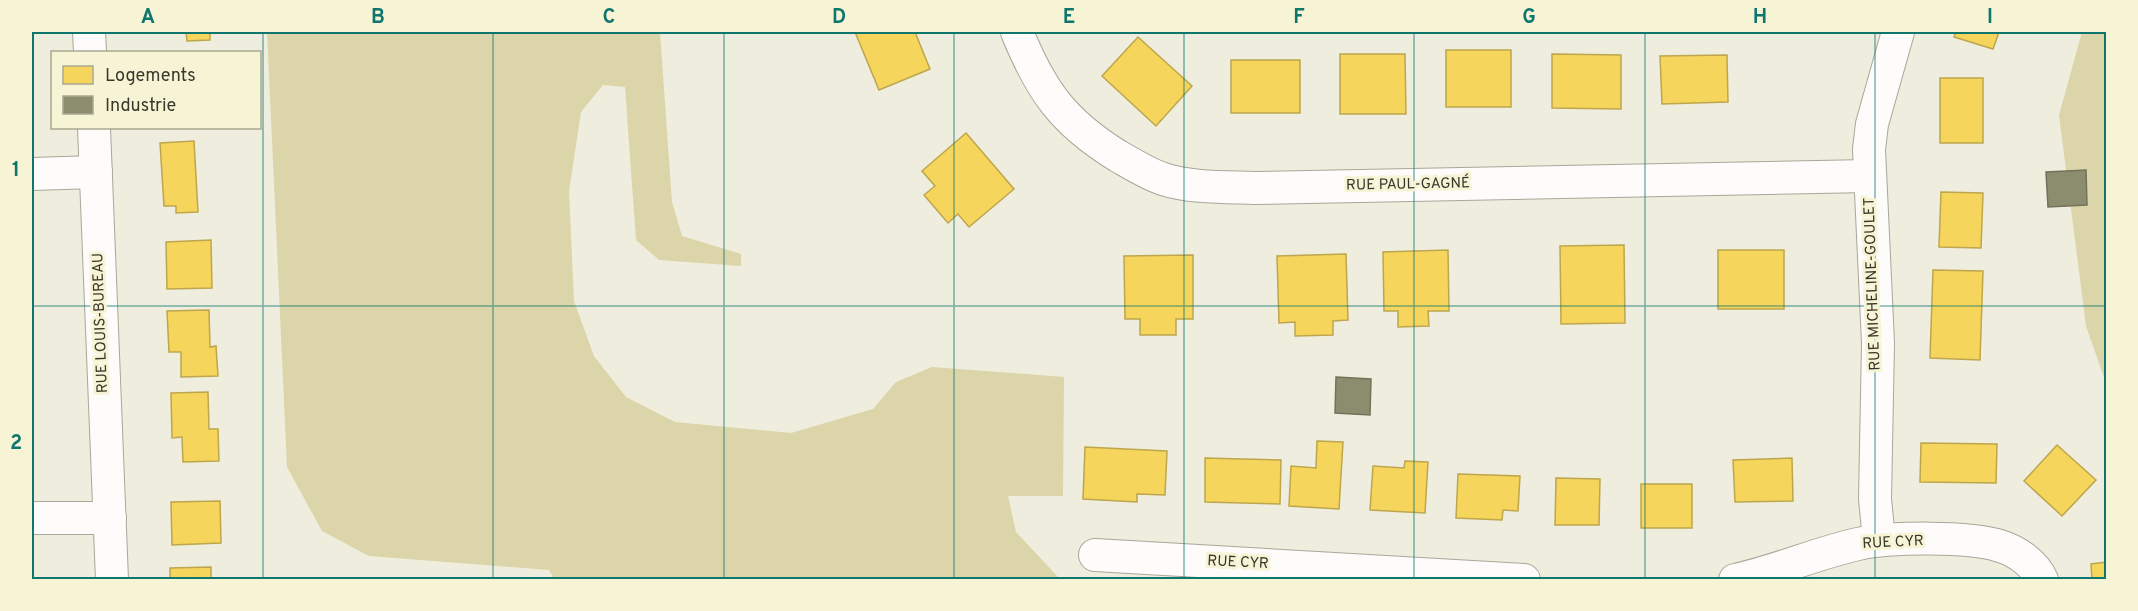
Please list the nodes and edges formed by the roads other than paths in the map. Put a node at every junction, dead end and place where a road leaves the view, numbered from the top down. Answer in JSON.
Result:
{"nodes":[{"id":1,"x":89,"y":32,"type":"edge"},
{"id":2,"x":1017,"y":32,"type":"edge"},
{"id":3,"x":1898,"y":32,"type":"edge"},
{"id":4,"x":90,"y":51,"type":"edge"},
{"id":5,"x":94,"y":129,"type":"edge"},
{"id":6,"x":96,"y":172,"type":"junction"},
{"id":7,"x":32,"y":174,"type":"edge"},
{"id":8,"x":1869,"y":176,"type":"junction"},
{"id":9,"x":32,"y":518,"type":"edge"},
{"id":10,"x":110,"y":518,"type":"junction"},
{"id":11,"x":1879,"y":540,"type":"junction"},
{"id":12,"x":1095,"y":555,"type":"dead end"},
{"id":13,"x":112,"y":579,"type":"edge"},
{"id":14,"x":1515,"y":579,"type":"edge"},
{"id":15,"x":1524,"y":579,"type":"edge"},
{"id":16,"x":1735,"y":579,"type":"edge"},
{"id":17,"x":2042,"y":579,"type":"edge"}],
"edges":[{"from":1,"to":4,"type":"street"},
{"from":2,"to":8,"type":"street","name":"RUE PAUL-GAGNÉ"},
{"from":3,"to":8,"type":"street","name":"RUE MICHELINE-GOULET"},
{"from":5,"to":6,"type":"street","name":"RUE LOUIS-BUREAU"},
{"from":6,"to":7,"type":"street"},
{"from":6,"to":10,"type":"street","name":"RUE LOUIS-BUREAU"},
{"from":8,"to":11,"type":"street","name":"RUE MICHELINE-GOULET"},
{"from":9,"to":10,"type":"street"},
{"from":10,"to":13,"type":"street","name":"RUE LOUIS-BUREAU"},
{"from":11,"to":16,"type":"street","name":"RUE CYR"},
{"from":11,"to":17,"type":"street","name":"RUE CYR"},
{"from":12,"to":14,"type":"street","name":"RUE CYR"},
{"from":14,"to":15,"type":"street","name":"RUE CYR"}]}
